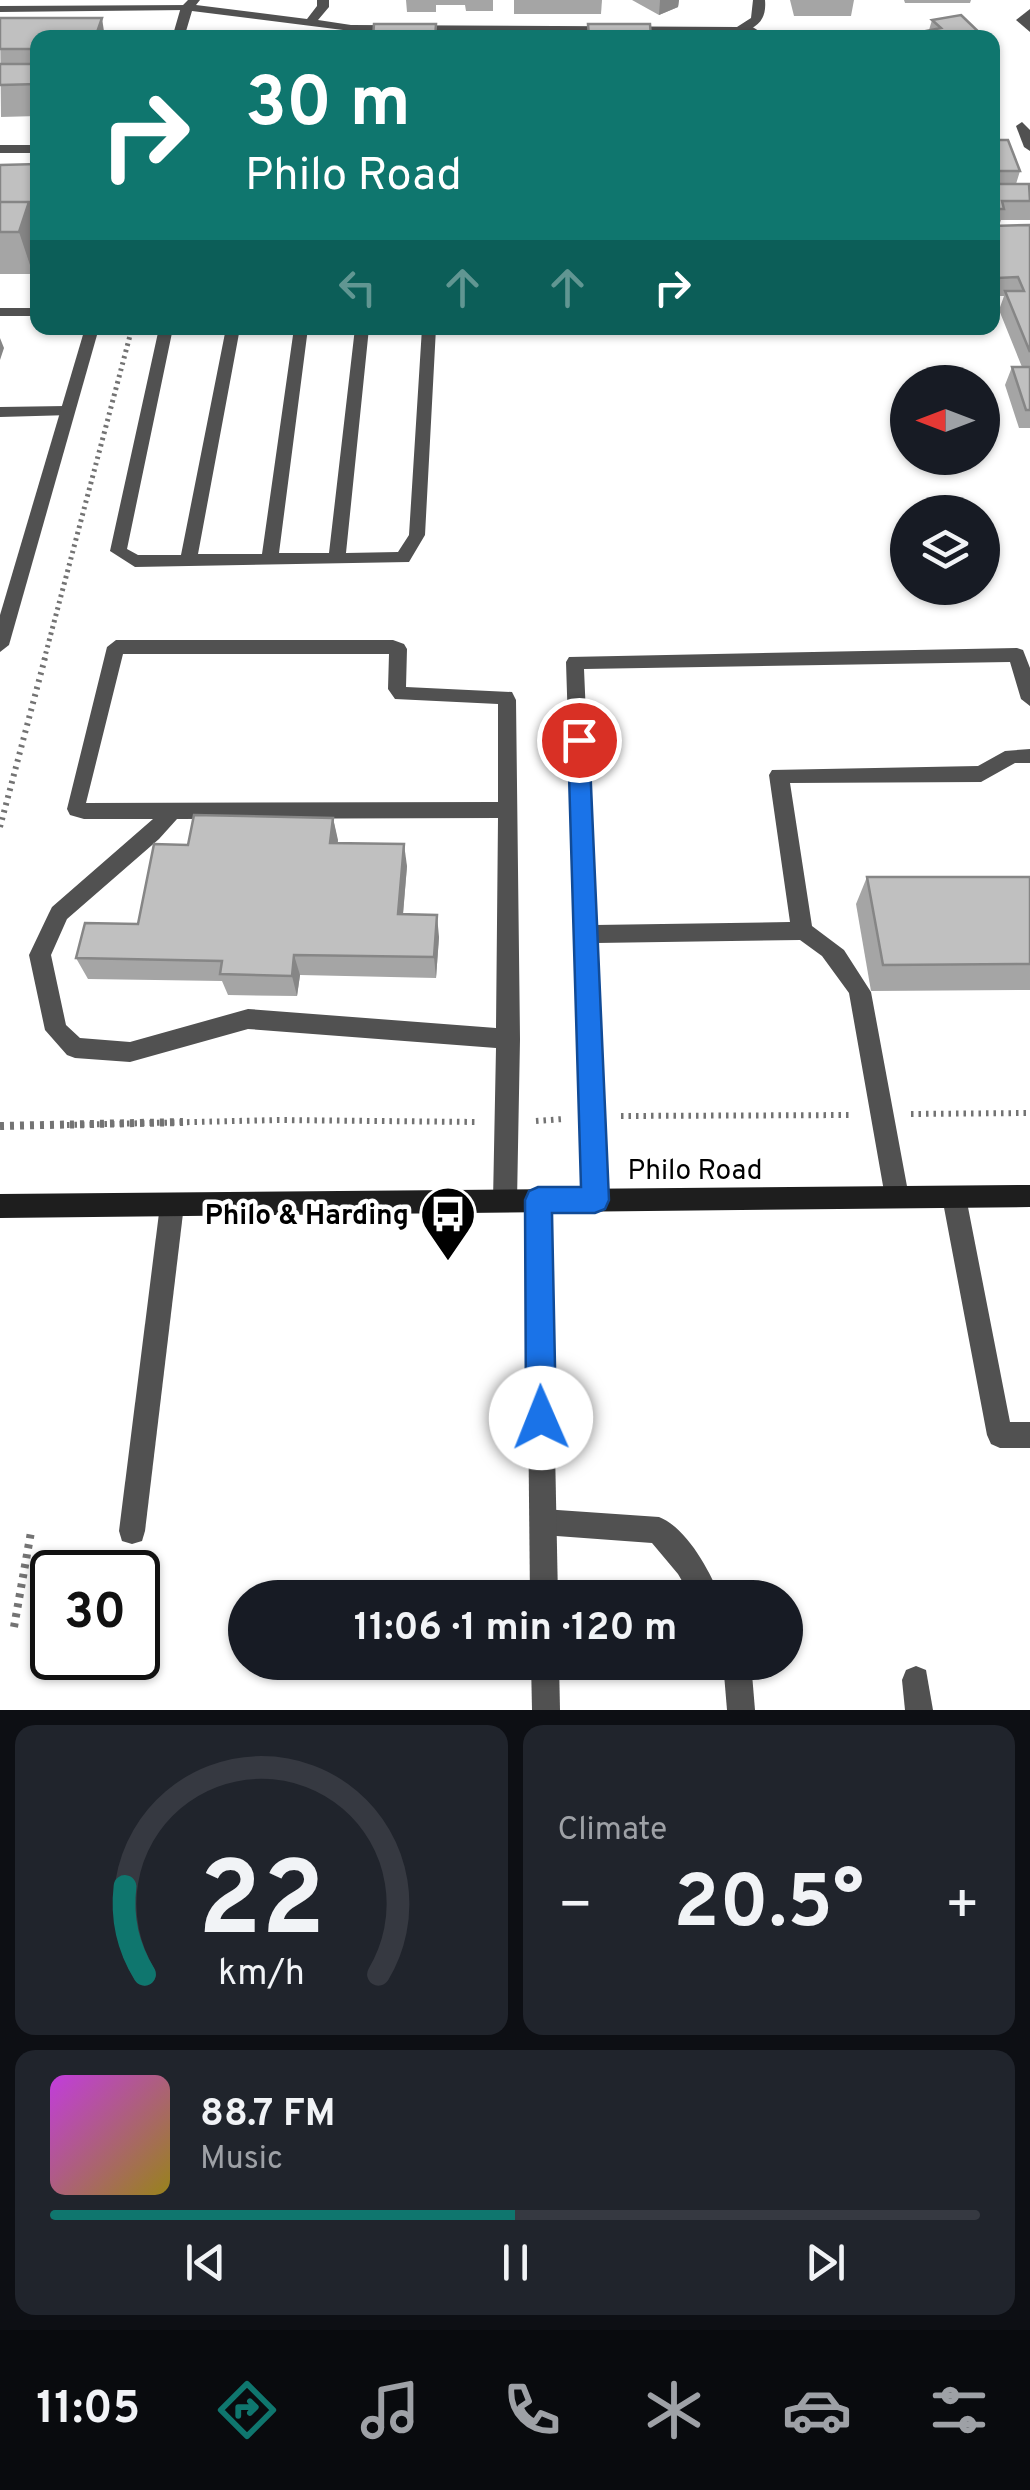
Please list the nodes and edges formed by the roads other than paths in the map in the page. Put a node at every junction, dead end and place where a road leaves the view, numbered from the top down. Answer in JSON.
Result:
{"nodes":[{"id":1,"x":323,"y":0,"type":"edge"},
{"id":2,"x":759,"y":0,"type":"edge"},
{"id":3,"x":191,"y":4,"type":"edge"},
{"id":4,"x":0,"y":8,"type":"edge"},
{"id":5,"x":1030,"y":12,"type":"edge"},
{"id":6,"x":312,"y":23,"type":"junction"},
{"id":7,"x":747,"y":28,"type":"junction"},
{"id":8,"x":181,"y":30,"type":"edge"},
{"id":9,"x":406,"y":30,"type":"edge"},
{"id":10,"x":679,"y":30,"type":"edge"},
{"id":11,"x":751,"y":30,"type":"edge"},
{"id":12,"x":1030,"y":30,"type":"edge"},
{"id":13,"x":1022,"y":126,"type":"dead end"},
{"id":14,"x":1030,"y":148,"type":"edge"},
{"id":15,"x":0,"y":149,"type":"edge"},
{"id":16,"x":30,"y":149,"type":"edge"},
{"id":17,"x":0,"y":312,"type":"edge"},
{"id":18,"x":30,"y":312,"type":"edge"},
{"id":19,"x":90,"y":335,"type":"edge"},
{"id":20,"x":164,"y":335,"type":"edge"},
{"id":21,"x":232,"y":335,"type":"edge"},
{"id":22,"x":300,"y":335,"type":"edge"},
{"id":23,"x":361,"y":335,"type":"edge"},
{"id":24,"x":428,"y":335,"type":"edge"},
{"id":25,"x":66,"y":411,"type":"junction"},
{"id":26,"x":0,"y":412,"type":"edge"},
{"id":27,"x":337,"y":558,"type":"junction"},
{"id":28,"x":270,"y":559,"type":"junction"},
{"id":29,"x":188,"y":560,"type":"junction"},
{"id":30,"x":7,"y":594,"type":"edge"},
{"id":31,"x":0,"y":645,"type":"edge"},
{"id":32,"x":1030,"y":699,"type":"edge"},
{"id":33,"x":1030,"y":756,"type":"edge"},
{"id":34,"x":172,"y":810,"type":"junction"},
{"id":35,"x":508,"y":810,"type":"junction"},
{"id":36,"x":802,"y":931,"type":"junction"},
{"id":37,"x":587,"y":934,"type":"junction"},
{"id":38,"x":509,"y":1039,"type":"junction"},
{"id":39,"x":1030,"y":1196,"type":"edge"},
{"id":40,"x":954,"y":1197,"type":"junction"},
{"id":41,"x":897,"y":1198,"type":"junction"},
{"id":42,"x":538,"y":1200,"type":"junction"},
{"id":43,"x":595,"y":1200,"type":"junction"},
{"id":44,"x":504,"y":1201,"type":"junction"},
{"id":45,"x":172,"y":1205,"type":"junction"},
{"id":46,"x":0,"y":1206,"type":"edge"},
{"id":47,"x":1030,"y":1435,"type":"edge"},
{"id":48,"x":543,"y":1522,"type":"junction"},
{"id":49,"x":132,"y":1532,"type":"dead end"},
{"id":50,"x":544,"y":1580,"type":"edge"},
{"id":51,"x":697,"y":1580,"type":"edge"},
{"id":52,"x":545,"y":1680,"type":"edge"},
{"id":53,"x":738,"y":1680,"type":"edge"},
{"id":54,"x":916,"y":1680,"type":"dead end"},
{"id":55,"x":546,"y":1710,"type":"edge"},
{"id":56,"x":741,"y":1710,"type":"edge"},
{"id":57,"x":919,"y":1710,"type":"edge"}],
"edges":[{"from":1,"to":6,"type":"street"},
{"from":2,"to":7,"type":"street"},
{"from":3,"to":4,"type":"street"},
{"from":3,"to":6,"type":"street"},
{"from":3,"to":8,"type":"street"},
{"from":5,"to":12,"type":"street"},
{"from":6,"to":9,"type":"street"},
{"from":7,"to":10,"type":"street"},
{"from":7,"to":11,"type":"street"},
{"from":13,"to":14,"type":"street"},
{"from":15,"to":16,"type":"street"},
{"from":17,"to":18,"type":"street"},
{"from":19,"to":25,"type":"street"},
{"from":20,"to":29,"type":"street"},
{"from":21,"to":29,"type":"street"},
{"from":22,"to":28,"type":"street"},
{"from":23,"to":27,"type":"street"},
{"from":24,"to":27,"type":"street"},
{"from":25,"to":26,"type":"street"},
{"from":25,"to":30,"type":"street"},
{"from":27,"to":28,"type":"street"},
{"from":28,"to":29,"type":"street"},
{"from":30,"to":31,"type":"street"},
{"from":32,"to":37,"type":"street"},
{"from":33,"to":36,"type":"street"},
{"from":34,"to":35,"type":"street"},
{"from":34,"to":35,"type":"street"},
{"from":34,"to":38,"type":"street"},
{"from":35,"to":38,"type":"street"},
{"from":36,"to":37,"type":"street"},
{"from":36,"to":41,"type":"street"},
{"from":37,"to":43,"type":"street"},
{"from":38,"to":44,"type":"street"},
{"from":39,"to":40,"type":"main road","name":"Philo Road"},
{"from":40,"to":41,"type":"main road","name":"Philo Road"},
{"from":40,"to":47,"type":"street"},
{"from":41,"to":43,"type":"main road","name":"Philo Road"},
{"from":42,"to":43,"type":"main road","name":"Philo Road"},
{"from":42,"to":44,"type":"main road","name":"Philo Road"},
{"from":42,"to":48,"type":"street"},
{"from":44,"to":45,"type":"main road","name":"Philo Road"},
{"from":45,"to":46,"type":"main road","name":"Philo Road"},
{"from":45,"to":49,"type":"street"},
{"from":48,"to":50,"type":"street"},
{"from":48,"to":51,"type":"street"},
{"from":52,"to":55,"type":"street"},
{"from":53,"to":56,"type":"street"},
{"from":54,"to":57,"type":"street"}]}
